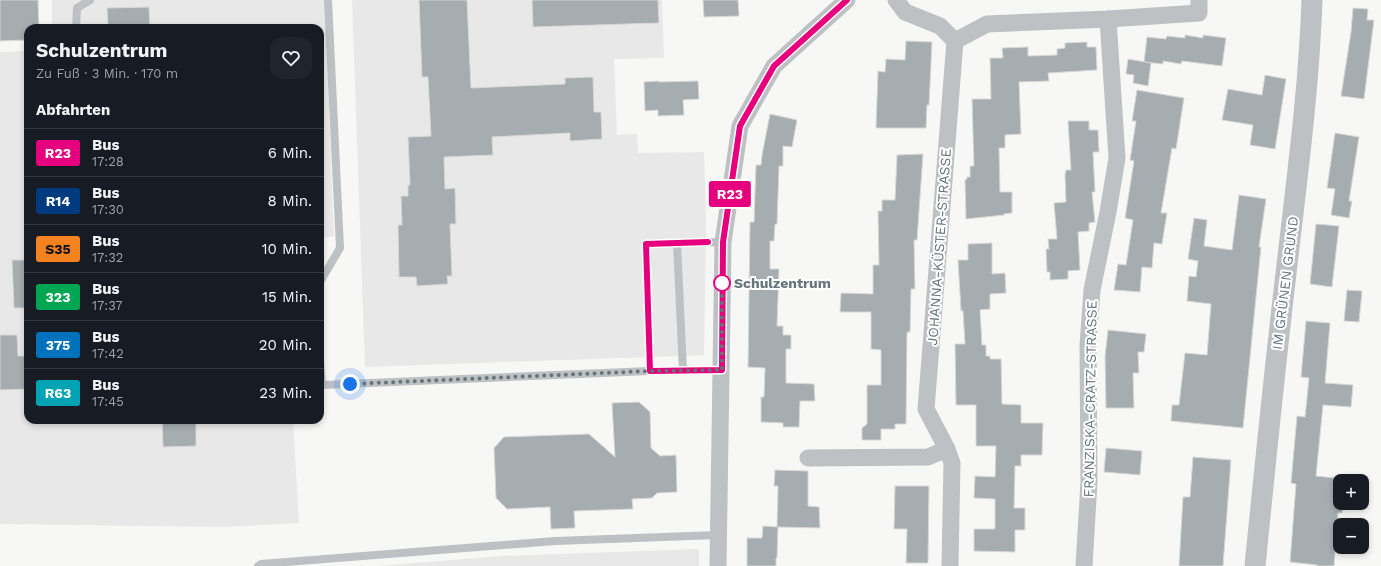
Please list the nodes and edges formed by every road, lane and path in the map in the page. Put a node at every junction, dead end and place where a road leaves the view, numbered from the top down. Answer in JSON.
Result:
{"nodes":[{"id":1,"x":90,"y":0,"type":"edge"},
{"id":2,"x":328,"y":0,"type":"edge"},
{"id":3,"x":847,"y":0,"type":"edge"},
{"id":4,"x":896,"y":0,"type":"edge"},
{"id":5,"x":1199,"y":0,"type":"edge"},
{"id":6,"x":1312,"y":0,"type":"edge"},
{"id":7,"x":1108,"y":19,"type":"junction"},
{"id":8,"x":76,"y":24,"type":"edge"},
{"id":9,"x":955,"y":41,"type":"junction"},
{"id":10,"x":723,"y":242,"type":"junction"},
{"id":11,"x":677,"y":243,"type":"junction"},
{"id":12,"x":324,"y":275,"type":"edge"},
{"id":13,"x":683,"y":370,"type":"junction"},
{"id":14,"x":722,"y":370,"type":"junction"},
{"id":15,"x":650,"y":371,"type":"junction"},
{"id":16,"x":324,"y":385,"type":"edge"},
{"id":17,"x":947,"y":449,"type":"junction"},
{"id":18,"x":808,"y":458,"type":"dead end"},
{"id":19,"x":718,"y":535,"type":"junction"},
{"id":20,"x":258,"y":566,"type":"edge"},
{"id":21,"x":718,"y":566,"type":"edge"},
{"id":22,"x":950,"y":566,"type":"edge"},
{"id":23,"x":1084,"y":566,"type":"edge"},
{"id":24,"x":1255,"y":566,"type":"edge"}],
"edges":[{"from":1,"to":8,"type":"lane"},
{"from":2,"to":12,"type":"lane"},
{"from":3,"to":10,"type":"street"},
{"from":4,"to":9,"type":"street"},
{"from":5,"to":7,"type":"street"},
{"from":6,"to":24,"type":"street","name":"IM GRÜNEN GRUND"},
{"from":7,"to":9,"type":"street"},
{"from":7,"to":23,"type":"street","name":"FRANZISKA-CRATZ-STRASSE"},
{"from":9,"to":17,"type":"street","name":"JOHANNA-KÜSTER-STRASSE"},
{"from":10,"to":11,"type":"lane"},
{"from":10,"to":14,"type":"street"},
{"from":11,"to":13,"type":"lane"},
{"from":11,"to":15,"type":"lane"},
{"from":13,"to":14,"type":"lane"},
{"from":13,"to":15,"type":"lane"},
{"from":14,"to":19,"type":"street"},
{"from":15,"to":16,"type":"lane"},
{"from":17,"to":18,"type":"street"},
{"from":17,"to":22,"type":"street","name":"JOHANNA-KÜSTER-STRASSE"},
{"from":19,"to":20,"type":"lane"},
{"from":19,"to":21,"type":"street"}]}
